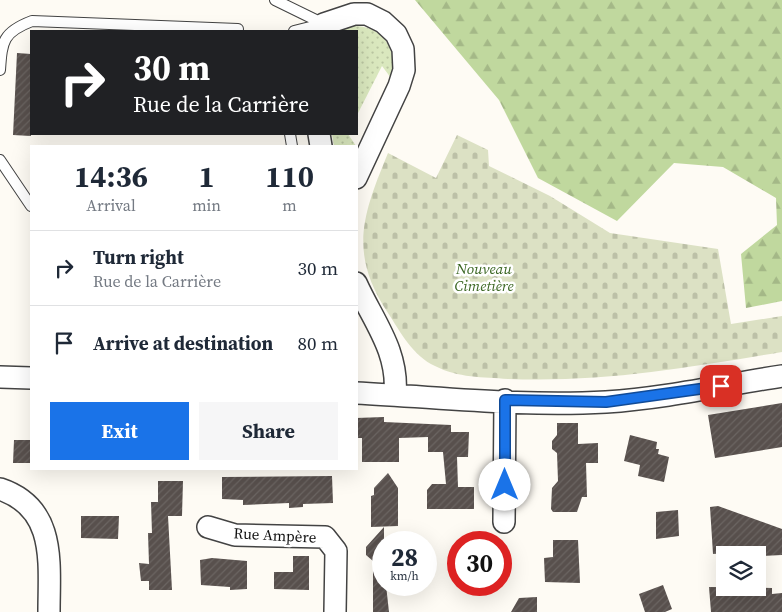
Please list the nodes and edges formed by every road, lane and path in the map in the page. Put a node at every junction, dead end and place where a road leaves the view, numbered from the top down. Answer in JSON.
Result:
{"nodes":[{"id":1,"x":275,"y":0,"type":"edge"},
{"id":2,"x":320,"y":28,"type":"edge"},
{"id":3,"x":238,"y":29,"type":"dead end"},
{"id":4,"x":303,"y":30,"type":"edge"},
{"id":5,"x":0,"y":70,"type":"edge"},
{"id":6,"x":0,"y":160,"type":"edge"},
{"id":7,"x":358,"y":174,"type":"edge"},
{"id":8,"x":30,"y":205,"type":"edge"},
{"id":9,"x":358,"y":287,"type":"edge"},
{"id":10,"x":782,"y":376,"type":"edge"},
{"id":11,"x":0,"y":377,"type":"edge"},
{"id":12,"x":30,"y":378,"type":"edge"},
{"id":13,"x":358,"y":393,"type":"edge"},
{"id":14,"x":395,"y":395,"type":"junction"},
{"id":15,"x":505,"y":400,"type":"junction"},
{"id":16,"x":0,"y":488,"type":"edge"},
{"id":17,"x":504,"y":522,"type":"dead end"},
{"id":18,"x":208,"y":527,"type":"dead end"},
{"id":19,"x":49,"y":612,"type":"edge"},
{"id":20,"x":335,"y":612,"type":"edge"}],
"edges":[{"from":1,"to":2,"type":"lane"},
{"from":2,"to":4,"type":"lane"},
{"from":2,"to":7,"type":"street"},
{"from":3,"to":5,"type":"lane"},
{"from":6,"to":8,"type":"lane"},
{"from":9,"to":14,"type":"street"},
{"from":10,"to":15,"type":"street"},
{"from":11,"to":12,"type":"street"},
{"from":13,"to":14,"type":"street"},
{"from":14,"to":15,"type":"street"},
{"from":15,"to":17,"type":"street"},
{"from":16,"to":19,"type":"street"},
{"from":18,"to":20,"type":"street","name":"Rue Ampère"}]}
